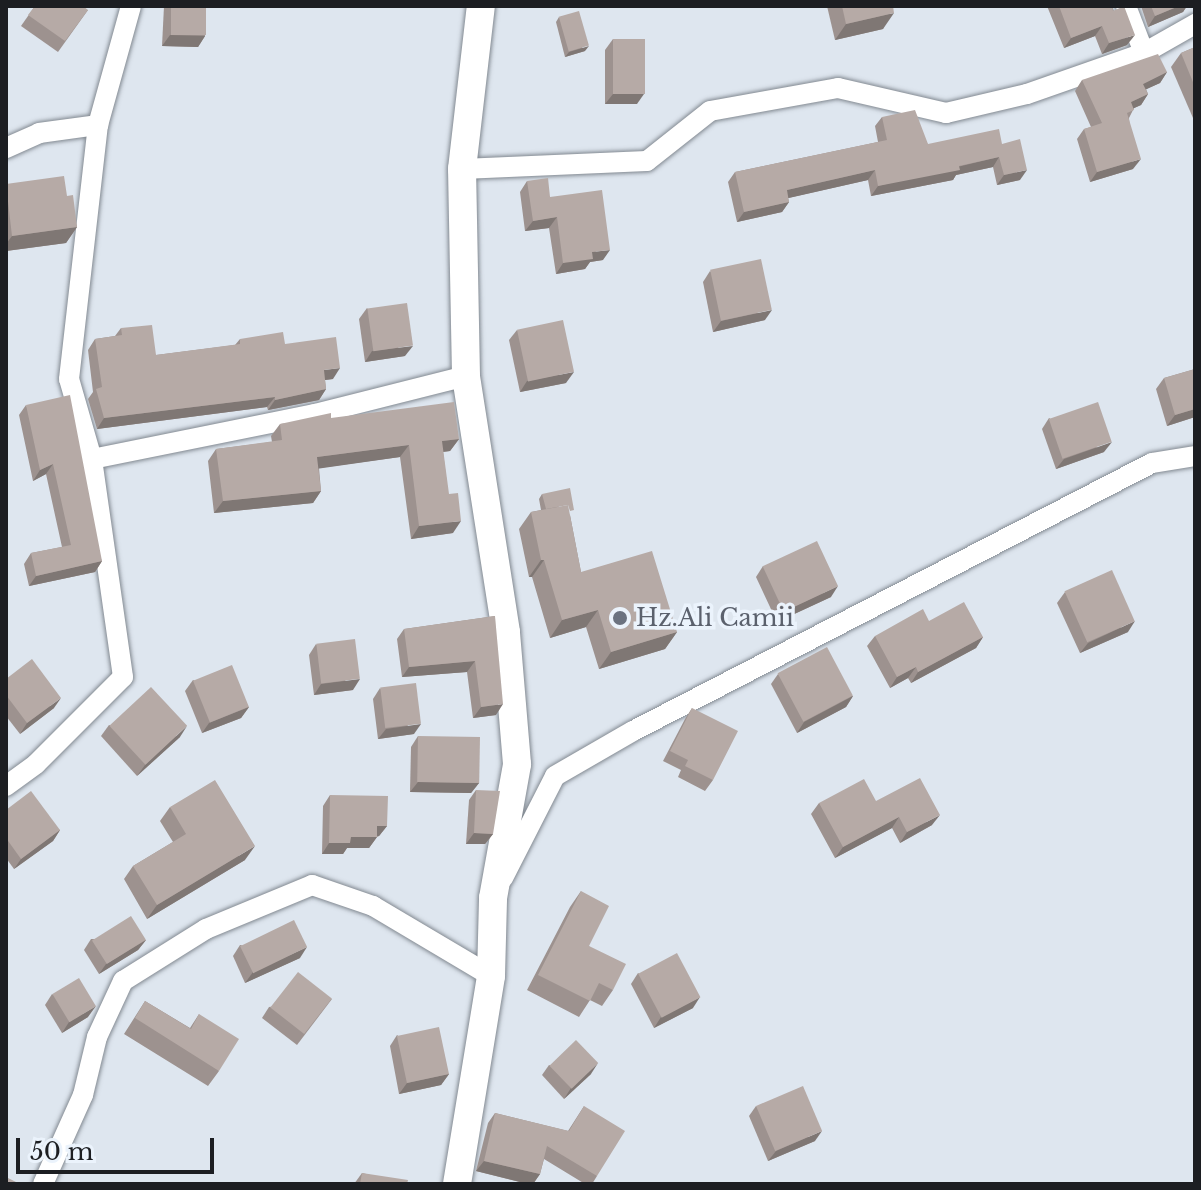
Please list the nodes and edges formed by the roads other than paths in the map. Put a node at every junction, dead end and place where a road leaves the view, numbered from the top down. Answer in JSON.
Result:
{"nodes":[{"id":1,"x":131,"y":6,"type":"edge"},
{"id":2,"x":481,"y":6,"type":"edge"},
{"id":3,"x":1126,"y":6,"type":"edge"},
{"id":4,"x":1195,"y":24,"type":"edge"},
{"id":5,"x":1144,"y":53,"type":"junction"},
{"id":6,"x":98,"y":125,"type":"junction"},
{"id":7,"x":6,"y":148,"type":"edge"},
{"id":8,"x":462,"y":169,"type":"junction"},
{"id":9,"x":466,"y":376,"type":"junction"},
{"id":10,"x":1195,"y":456,"type":"edge"},
{"id":11,"x":92,"y":459,"type":"junction"},
{"id":12,"x":6,"y":786,"type":"edge"},
{"id":13,"x":493,"y":898,"type":"junction"},
{"id":14,"x":491,"y":976,"type":"junction"},
{"id":15,"x":43,"y":1184,"type":"edge"},
{"id":16,"x":457,"y":1184,"type":"edge"}],
"edges":[{"from":1,"to":6,"type":"street"},
{"from":2,"to":8,"type":"street"},
{"from":3,"to":5,"type":"street"},
{"from":4,"to":5,"type":"street"},
{"from":5,"to":8,"type":"street"},
{"from":6,"to":7,"type":"street"},
{"from":6,"to":11,"type":"street"},
{"from":8,"to":9,"type":"street"},
{"from":9,"to":11,"type":"street"},
{"from":9,"to":13,"type":"street"},
{"from":10,"to":13,"type":"street"},
{"from":11,"to":12,"type":"street"},
{"from":13,"to":14,"type":"street"},
{"from":14,"to":15,"type":"street"},
{"from":14,"to":16,"type":"street"}]}
